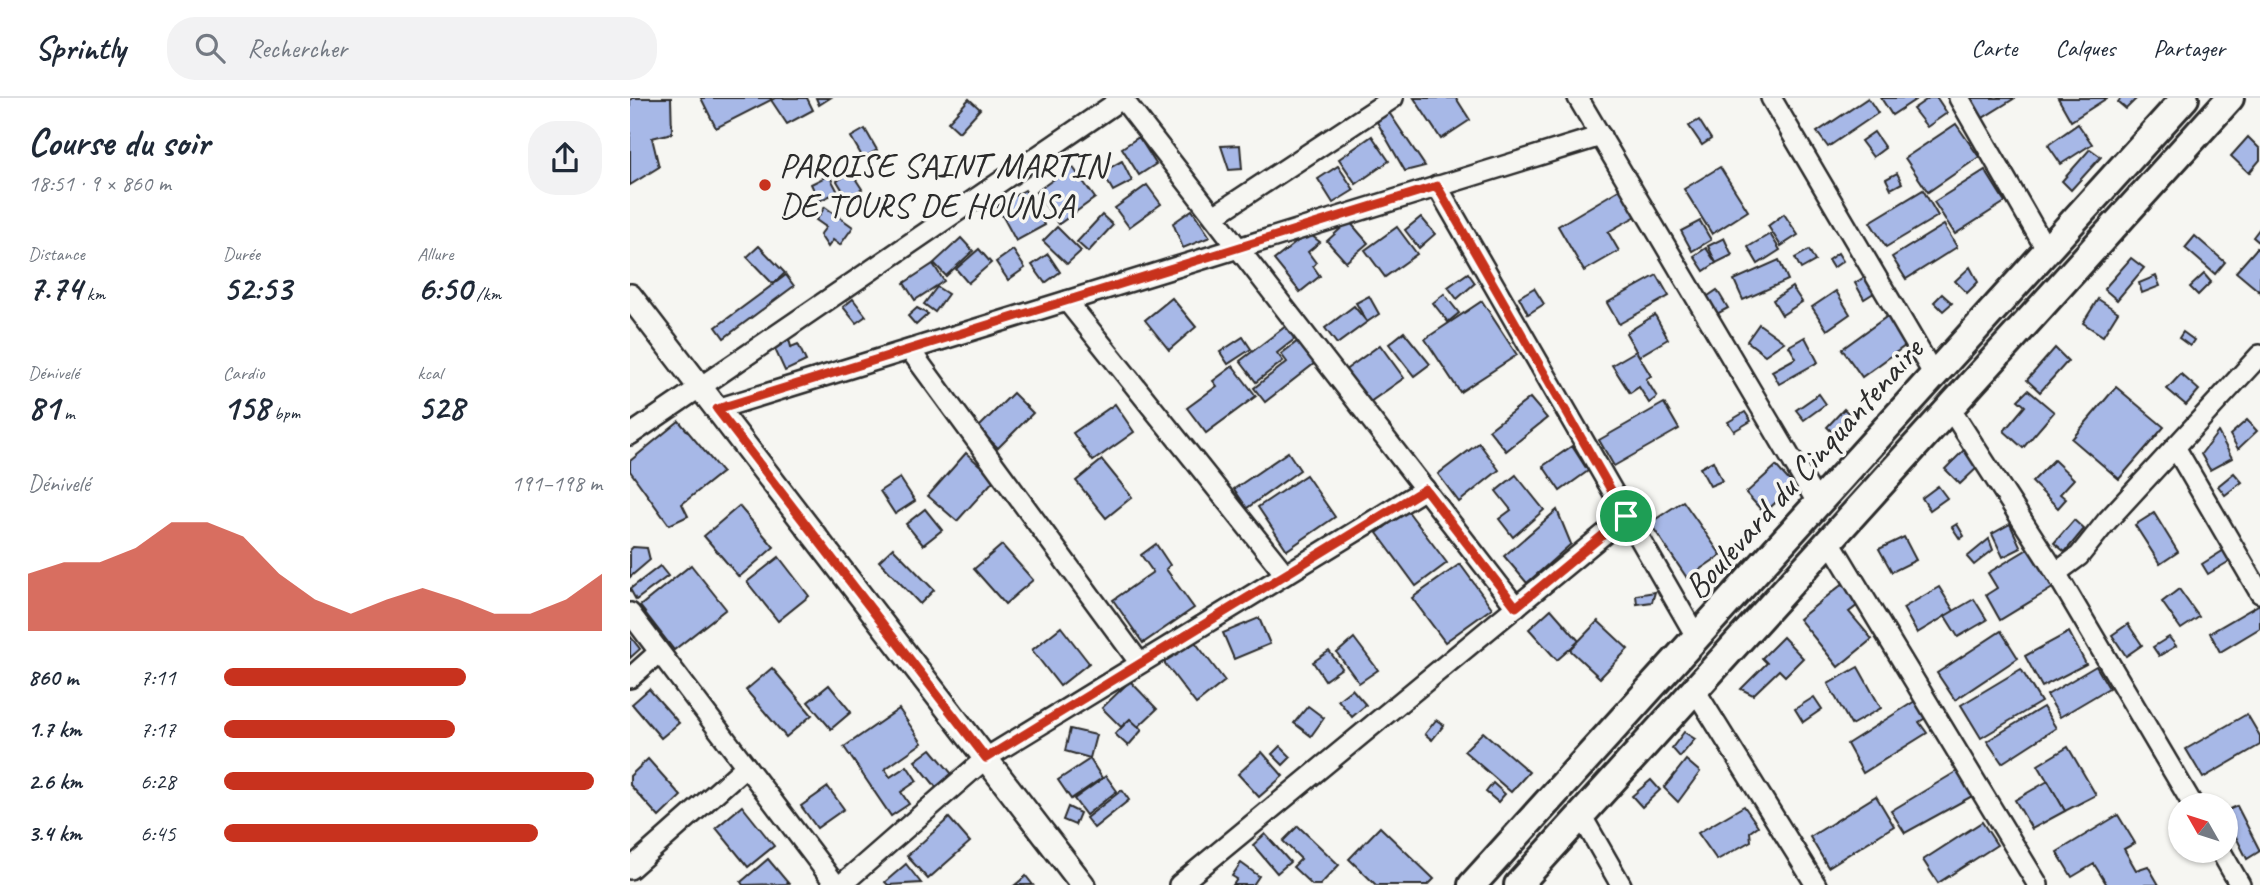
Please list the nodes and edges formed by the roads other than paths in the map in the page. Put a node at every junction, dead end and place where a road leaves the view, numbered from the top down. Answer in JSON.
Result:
{"nodes":[{"id":1,"x":1123,"y":98,"type":"edge"},
{"id":2,"x":1394,"y":98,"type":"edge"},
{"id":3,"x":1578,"y":98,"type":"edge"},
{"id":4,"x":1771,"y":98,"type":"edge"},
{"id":5,"x":1959,"y":98,"type":"edge"},
{"id":6,"x":2185,"y":98,"type":"edge"},
{"id":7,"x":2230,"y":98,"type":"edge"},
{"id":8,"x":1601,"y":136,"type":"junction"},
{"id":9,"x":1437,"y":186,"type":"junction"},
{"id":10,"x":1214,"y":216,"type":"junction"},
{"id":11,"x":1239,"y":249,"type":"junction"},
{"id":12,"x":2046,"y":249,"type":"junction"},
{"id":13,"x":630,"y":296,"type":"edge"},
{"id":14,"x":1067,"y":301,"type":"junction"},
{"id":15,"x":910,"y":350,"type":"junction"},
{"id":16,"x":2260,"y":355,"type":"edge"},
{"id":17,"x":1934,"y":375,"type":"junction"},
{"id":18,"x":700,"y":387,"type":"junction"},
{"id":19,"x":717,"y":409,"type":"junction"},
{"id":20,"x":1951,"y":410,"type":"junction"},
{"id":21,"x":630,"y":435,"type":"edge"},
{"id":22,"x":2175,"y":447,"type":"junction"},
{"id":23,"x":1425,"y":489,"type":"junction"},
{"id":24,"x":1818,"y":504,"type":"junction"},
{"id":25,"x":1626,"y":516,"type":"junction"},
{"id":26,"x":1831,"y":542,"type":"junction"},
{"id":27,"x":2056,"y":573,"type":"junction"},
{"id":28,"x":1285,"y":574,"type":"junction"},
{"id":29,"x":2260,"y":593,"type":"edge"},
{"id":30,"x":1516,"y":607,"type":"junction"},
{"id":31,"x":630,"y":613,"type":"edge"},
{"id":32,"x":1697,"y":638,"type":"junction"},
{"id":33,"x":659,"y":652,"type":"junction"},
{"id":34,"x":1139,"y":662,"type":"junction"},
{"id":35,"x":630,"y":678,"type":"edge"},
{"id":36,"x":1695,"y":690,"type":"junction"},
{"id":37,"x":986,"y":758,"type":"junction"},
{"id":38,"x":746,"y":766,"type":"junction"},
{"id":39,"x":2186,"y":793,"type":"edge"},
{"id":40,"x":1581,"y":815,"type":"junction"},
{"id":41,"x":2227,"y":863,"type":"edge"},
{"id":42,"x":630,"y":869,"type":"edge"},
{"id":43,"x":839,"y":885,"type":"edge"},
{"id":44,"x":1083,"y":885,"type":"edge"},
{"id":45,"x":1179,"y":885,"type":"edge"},
{"id":46,"x":1472,"y":885,"type":"edge"},
{"id":47,"x":1518,"y":885,"type":"edge"},
{"id":48,"x":1621,"y":885,"type":"edge"},
{"id":49,"x":1816,"y":885,"type":"edge"},
{"id":50,"x":2038,"y":885,"type":"edge"},
{"id":51,"x":2240,"y":885,"type":"edge"}],
"edges":[{"from":1,"to":10,"type":"street"},
{"from":1,"to":18,"type":"street"},
{"from":2,"to":10,"type":"street"},
{"from":3,"to":8,"type":"street"},
{"from":4,"to":17,"type":"street"},
{"from":5,"to":12,"type":"street"},
{"from":6,"to":12,"type":"main road","name":"Boulevard du Cinquantenaire"},
{"from":7,"to":20,"type":"main road","name":"Boulevard du Cinquantenaire"},
{"from":8,"to":9,"type":"street"},
{"from":8,"to":24,"type":"street"},
{"from":9,"to":11,"type":"street"},
{"from":9,"to":25,"type":"street"},
{"from":10,"to":11,"type":"street"},
{"from":11,"to":14,"type":"street"},
{"from":11,"to":23,"type":"street"},
{"from":12,"to":17,"type":"main road","name":"Boulevard du Cinquantenaire"},
{"from":13,"to":18,"type":"street"},
{"from":14,"to":15,"type":"street"},
{"from":14,"to":28,"type":"street"},
{"from":15,"to":19,"type":"street"},
{"from":15,"to":34,"type":"street"},
{"from":16,"to":22,"type":"street"},
{"from":17,"to":24,"type":"main road","name":"Boulevard du Cinquantenaire"},
{"from":18,"to":19,"type":"street"},
{"from":18,"to":21,"type":"street"},
{"from":19,"to":37,"type":"street"},
{"from":20,"to":26,"type":"main road","name":"Boulevard du Cinquantenaire"},
{"from":20,"to":27,"type":"street"},
{"from":22,"to":27,"type":"street"},
{"from":22,"to":29,"type":"street"},
{"from":23,"to":28,"type":"street"},
{"from":23,"to":30,"type":"street"},
{"from":24,"to":32,"type":"main road","name":"Boulevard du Cinquantenaire"},
{"from":25,"to":30,"type":"street"},
{"from":25,"to":32,"type":"street"},
{"from":26,"to":36,"type":"main road","name":"Boulevard du Cinquantenaire"},
{"from":26,"to":50,"type":"street"},
{"from":27,"to":39,"type":"street"},
{"from":28,"to":34,"type":"street"},
{"from":30,"to":45,"type":"street"},
{"from":31,"to":33,"type":"street"},
{"from":32,"to":46,"type":"main road","name":"Boulevard du Cinquantenaire"},
{"from":33,"to":35,"type":"street"},
{"from":33,"to":38,"type":"street"},
{"from":34,"to":37,"type":"street"},
{"from":36,"to":40,"type":"main road","name":"Boulevard du Cinquantenaire"},
{"from":36,"to":49,"type":"street"},
{"from":37,"to":43,"type":"street"},
{"from":37,"to":44,"type":"street"},
{"from":38,"to":42,"type":"street"},
{"from":38,"to":43,"type":"street"},
{"from":40,"to":47,"type":"main road","name":"Boulevard du Cinquantenaire"},
{"from":40,"to":48,"type":"street"},
{"from":41,"to":51,"type":"street"}]}
